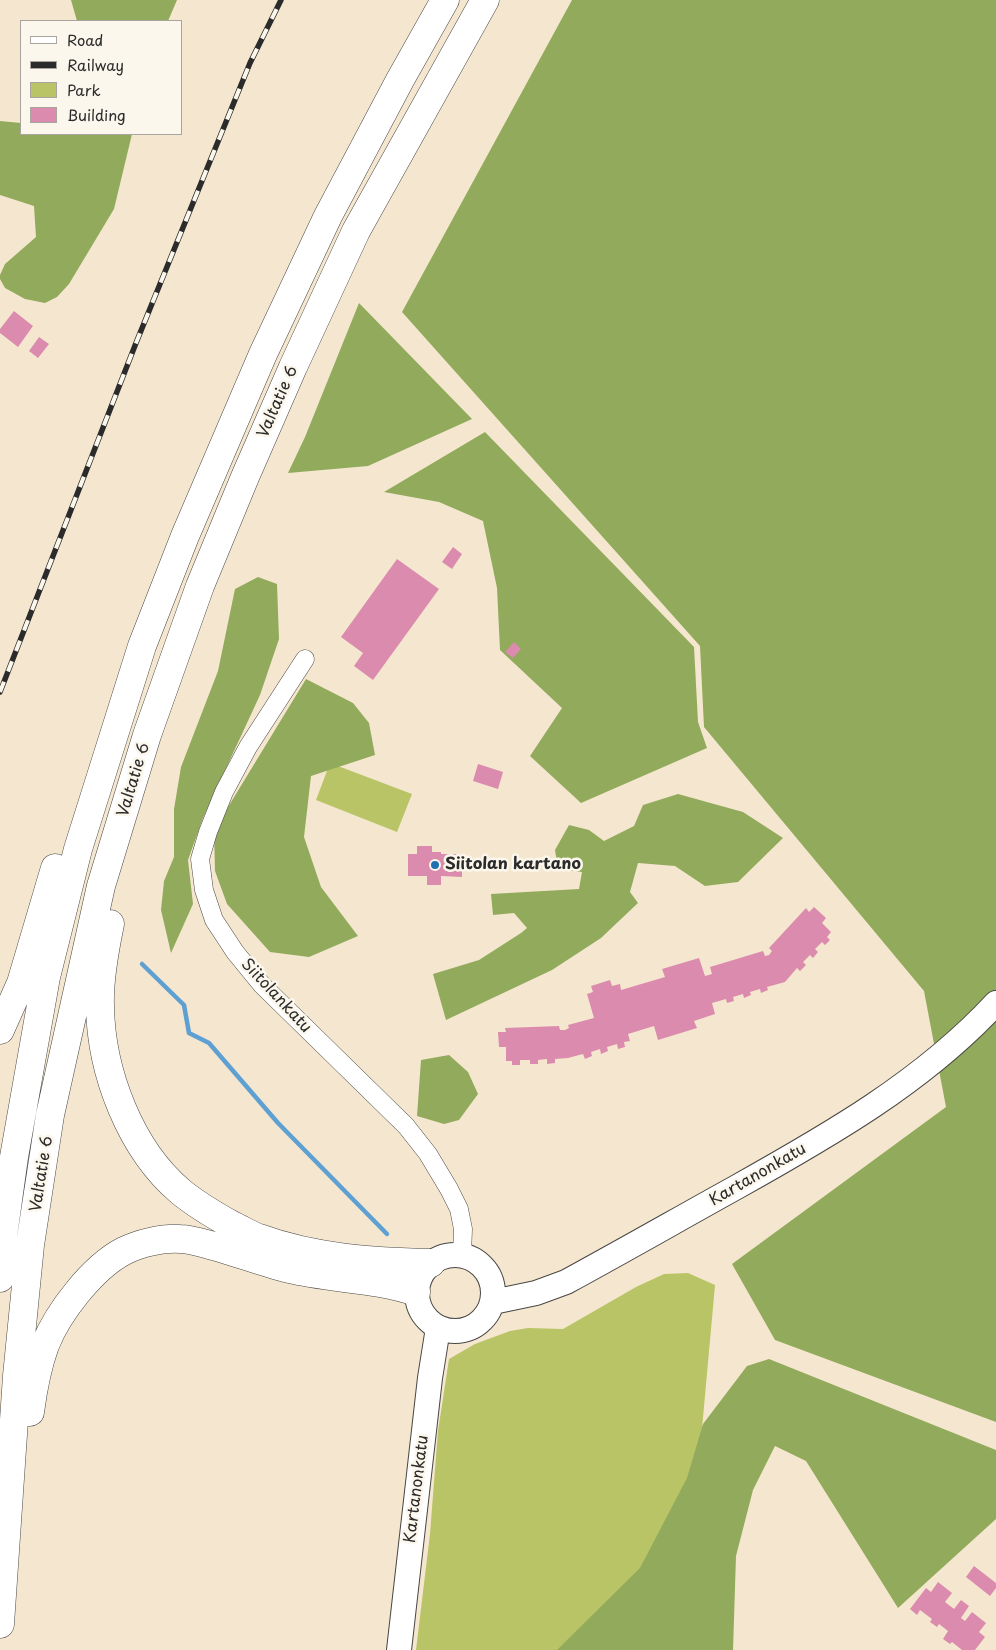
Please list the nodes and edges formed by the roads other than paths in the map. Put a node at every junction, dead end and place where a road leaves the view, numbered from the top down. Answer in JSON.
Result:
{"nodes":[{"id":1,"x":445,"y":0,"type":"edge"},
{"id":2,"x":484,"y":0,"type":"edge"},
{"id":3,"x":200,"y":586,"type":"junction"},
{"id":4,"x":304,"y":659,"type":"dead end"},
{"id":5,"x":103,"y":768,"type":"junction"},
{"id":6,"x":996,"y":1003,"type":"edge"},
{"id":7,"x":0,"y":1030,"type":"edge"},
{"id":8,"x":462,"y":1255,"type":"junction"},
{"id":9,"x":431,"y":1263,"type":"junction"},
{"id":10,"x":0,"y":1278,"type":"edge"},
{"id":11,"x":416,"y":1292,"type":"junction"},
{"id":12,"x":493,"y":1302,"type":"junction"},
{"id":13,"x":438,"y":1328,"type":"junction"},
{"id":14,"x":0,"y":1624,"type":"edge"},
{"id":15,"x":0,"y":1632,"type":"edge"},
{"id":16,"x":399,"y":1650,"type":"edge"}],
"edges":[{"from":1,"to":5,"type":"highway","name":"Valtatie 6"},
{"from":2,"to":3,"type":"highway","name":"Valtatie 6"},
{"from":3,"to":9,"type":"highway"},
{"from":3,"to":14,"type":"highway","name":"Valtatie 6"},
{"from":4,"to":8,"type":"street","name":"Siitolankatu"},
{"from":5,"to":7,"type":"highway"},
{"from":5,"to":10,"type":"highway","name":"Valtatie 6"},
{"from":6,"to":12,"type":"main road","name":"Kartanonkatu"},
{"from":8,"to":9,"type":"main road"},
{"from":8,"to":12,"type":"main road"},
{"from":9,"to":11,"type":"main road"},
{"from":11,"to":13,"type":"main road"},
{"from":11,"to":15,"type":"highway"},
{"from":12,"to":13,"type":"main road"},
{"from":13,"to":16,"type":"main road","name":"Kartanonkatu"}]}
